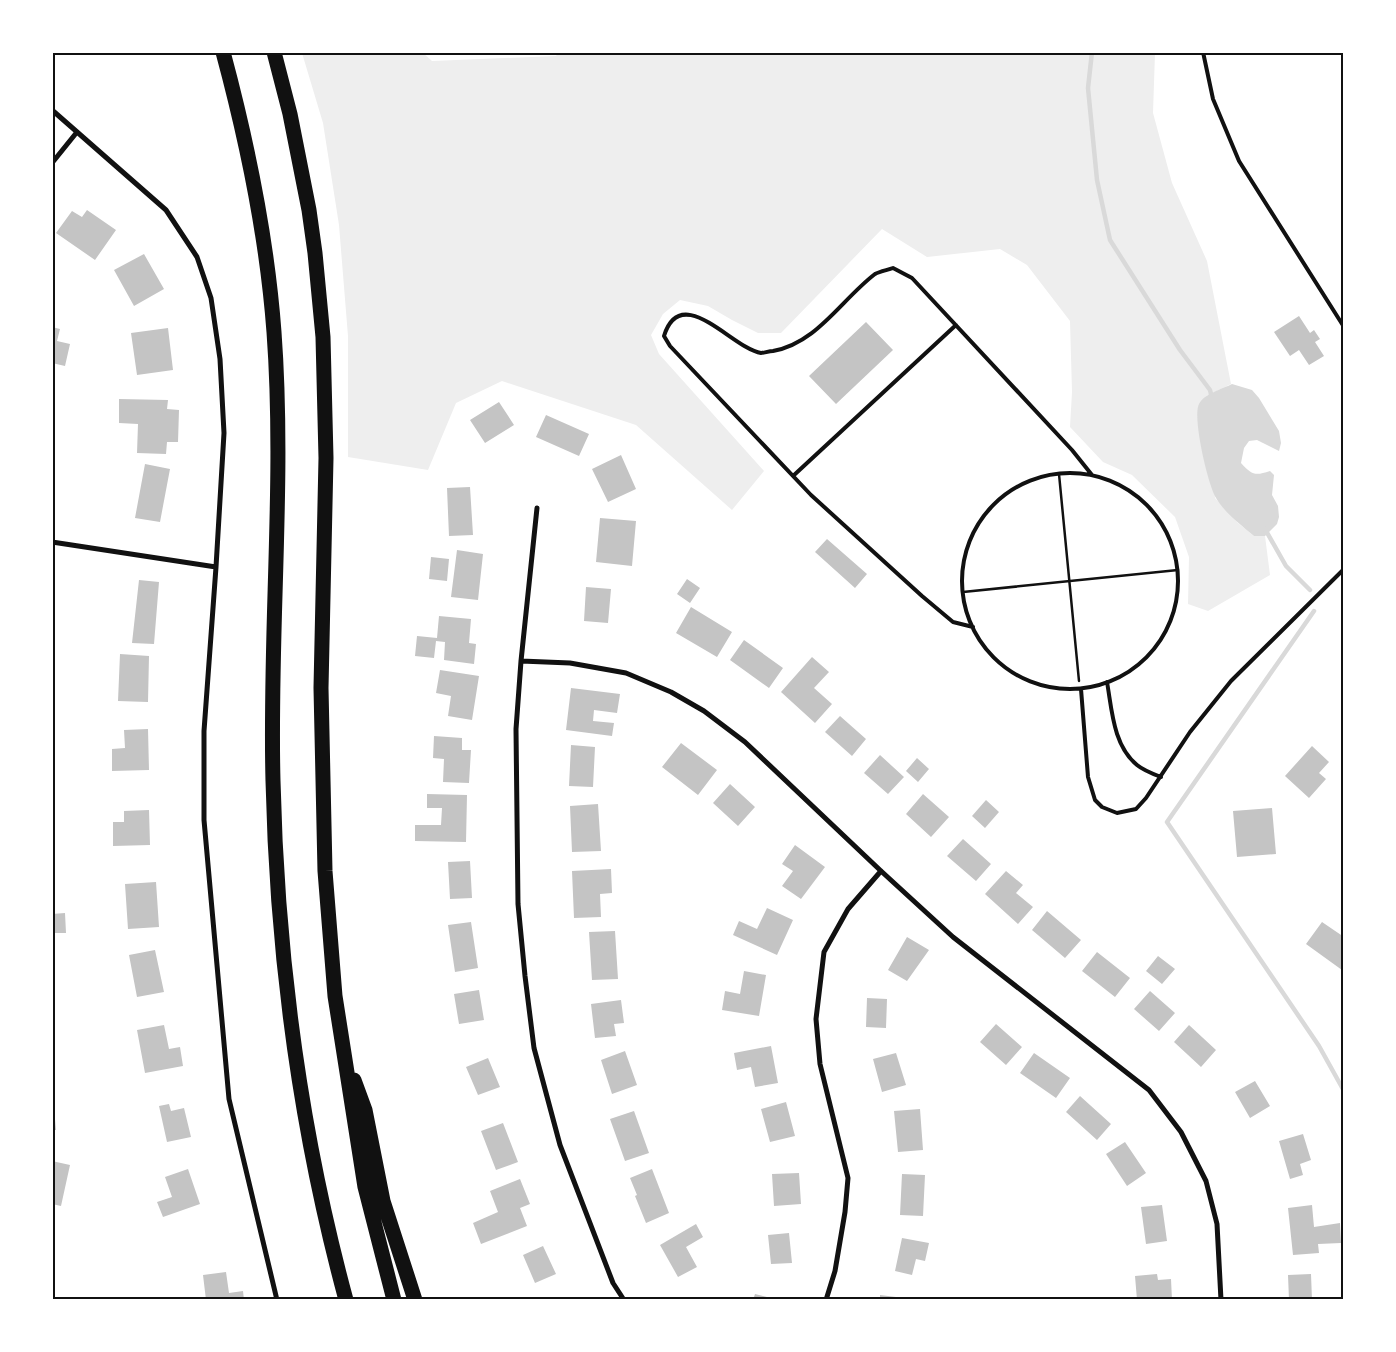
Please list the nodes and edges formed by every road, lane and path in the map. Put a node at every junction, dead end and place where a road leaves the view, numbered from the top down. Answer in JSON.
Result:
{"nodes":[{"id":1,"x":224,"y":52,"type":"edge"},
{"id":2,"x":274,"y":52,"type":"edge"},
{"id":3,"x":1203,"y":52,"type":"edge"},
{"id":4,"x":52,"y":110,"type":"edge"},
{"id":5,"x":77,"y":132,"type":"junction"},
{"id":6,"x":52,"y":163,"type":"edge"},
{"id":7,"x":956,"y":325,"type":"junction"},
{"id":8,"x":1344,"y":327,"type":"edge"},
{"id":9,"x":1059,"y":474,"type":"junction"},
{"id":10,"x":1092,"y":475,"type":"junction"},
{"id":11,"x":794,"y":476,"type":"junction"},
{"id":12,"x":537,"y":508,"type":"dead end"},
{"id":13,"x":52,"y":542,"type":"edge"},
{"id":14,"x":216,"y":567,"type":"junction"},
{"id":15,"x":1344,"y":569,"type":"edge"},
{"id":16,"x":1178,"y":570,"type":"junction"},
{"id":17,"x":1070,"y":582,"type":"junction"},
{"id":18,"x":963,"y":592,"type":"junction"},
{"id":19,"x":973,"y":627,"type":"junction"},
{"id":20,"x":521,"y":661,"type":"junction"},
{"id":21,"x":1107,"y":682,"type":"junction"},
{"id":22,"x":1080,"y":689,"type":"junction"},
{"id":23,"x":1161,"y":778,"type":"junction"},
{"id":24,"x":881,"y":871,"type":"junction"},
{"id":25,"x":342,"y":1044,"type":"junction"},
{"id":26,"x":277,"y":1300,"type":"edge"},
{"id":27,"x":346,"y":1300,"type":"edge"},
{"id":28,"x":394,"y":1300,"type":"edge"},
{"id":29,"x":414,"y":1300,"type":"edge"},
{"id":30,"x":624,"y":1300,"type":"edge"},
{"id":31,"x":826,"y":1300,"type":"edge"},
{"id":32,"x":1221,"y":1300,"type":"edge"}],
"edges":[{"from":1,"to":27,"type":"highway"},
{"from":2,"to":25,"type":"highway"},
{"from":3,"to":8,"type":"lane"},
{"from":4,"to":5,"type":"street"},
{"from":5,"to":6,"type":"street"},
{"from":5,"to":14,"type":"street"},
{"from":7,"to":10,"type":"lane"},
{"from":7,"to":11,"type":"lane"},
{"from":7,"to":11,"type":"lane"},
{"from":9,"to":10,"type":"lane"},
{"from":9,"to":17,"type":"path"},
{"from":9,"to":18,"type":"lane"},
{"from":10,"to":16,"type":"lane"},
{"from":11,"to":19,"type":"lane"},
{"from":12,"to":20,"type":"street"},
{"from":13,"to":14,"type":"street"},
{"from":14,"to":26,"type":"street"},
{"from":15,"to":23,"type":"lane"},
{"from":16,"to":17,"type":"path"},
{"from":16,"to":21,"type":"lane"},
{"from":17,"to":18,"type":"path"},
{"from":17,"to":22,"type":"path"},
{"from":18,"to":19,"type":"lane"},
{"from":19,"to":22,"type":"lane"},
{"from":20,"to":24,"type":"street"},
{"from":20,"to":30,"type":"street"},
{"from":21,"to":22,"type":"lane"},
{"from":21,"to":23,"type":"lane"},
{"from":22,"to":23,"type":"lane"},
{"from":24,"to":31,"type":"street"},
{"from":24,"to":32,"type":"street"},
{"from":25,"to":28,"type":"highway"},
{"from":25,"to":29,"type":"highway"}]}
